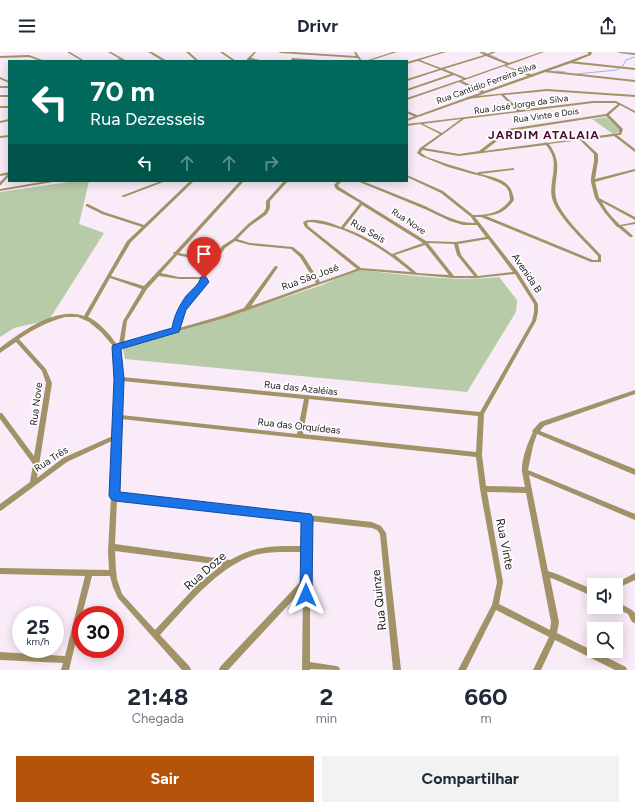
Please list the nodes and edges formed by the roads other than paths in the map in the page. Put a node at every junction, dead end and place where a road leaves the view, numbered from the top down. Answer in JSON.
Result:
{"nodes":[{"id":1,"x":68,"y":52,"type":"edge"},
{"id":2,"x":109,"y":52,"type":"edge"},
{"id":3,"x":150,"y":52,"type":"edge"},
{"id":4,"x":187,"y":52,"type":"edge"},
{"id":5,"x":221,"y":52,"type":"edge"},
{"id":6,"x":255,"y":52,"type":"edge"},
{"id":7,"x":280,"y":52,"type":"edge"},
{"id":8,"x":354,"y":52,"type":"edge"},
{"id":9,"x":396,"y":52,"type":"edge"},
{"id":10,"x":445,"y":52,"type":"edge"},
{"id":11,"x":480,"y":52,"type":"edge"},
{"id":12,"x":494,"y":52,"type":"edge"},
{"id":13,"x":543,"y":52,"type":"edge"},
{"id":14,"x":590,"y":52,"type":"edge"},
{"id":15,"x":619,"y":52,"type":"edge"},
{"id":16,"x":76,"y":53,"type":"dead end"},
{"id":17,"x":296,"y":53,"type":"junction"},
{"id":18,"x":488,"y":53,"type":"edge"},
{"id":19,"x":72,"y":54,"type":"junction"},
{"id":20,"x":635,"y":54,"type":"edge"},
{"id":21,"x":24,"y":56,"type":"junction"},
{"id":22,"x":0,"y":57,"type":"edge"},
{"id":23,"x":358,"y":57,"type":"junction"},
{"id":24,"x":122,"y":59,"type":"joint"},
{"id":25,"x":20,"y":60,"type":"edge"},
{"id":26,"x":40,"y":60,"type":"edge"},
{"id":27,"x":82,"y":60,"type":"edge"},
{"id":28,"x":118,"y":60,"type":"edge"},
{"id":29,"x":163,"y":60,"type":"edge"},
{"id":30,"x":197,"y":60,"type":"edge"},
{"id":31,"x":233,"y":60,"type":"edge"},
{"id":32,"x":248,"y":60,"type":"edge"},
{"id":33,"x":292,"y":60,"type":"edge"},
{"id":34,"x":360,"y":60,"type":"edge"},
{"id":35,"x":369,"y":60,"type":"edge"},
{"id":36,"x":418,"y":60,"type":"junction"},
{"id":37,"x":570,"y":62,"type":"junction"},
{"id":38,"x":408,"y":63,"type":"edge"},
{"id":39,"x":513,"y":63,"type":"junction"},
{"id":40,"x":507,"y":65,"type":"junction"},
{"id":41,"x":442,"y":69,"type":"junction"},
{"id":42,"x":635,"y":69,"type":"edge"},
{"id":43,"x":544,"y":71,"type":"junction"},
{"id":44,"x":454,"y":74,"type":"junction"},
{"id":45,"x":532,"y":76,"type":"junction"},
{"id":46,"x":466,"y":79,"type":"junction"},
{"id":47,"x":408,"y":80,"type":"edge"},
{"id":48,"x":460,"y":81,"type":"junction"},
{"id":49,"x":635,"y":81,"type":"edge"},
{"id":50,"x":408,"y":90,"type":"edge"},
{"id":51,"x":484,"y":92,"type":"junction"},
{"id":52,"x":626,"y":94,"type":"junction"},
{"id":53,"x":502,"y":95,"type":"junction"},
{"id":54,"x":635,"y":96,"type":"edge"},
{"id":55,"x":467,"y":98,"type":"junction"},
{"id":56,"x":408,"y":99,"type":"edge"},
{"id":57,"x":616,"y":102,"type":"junction"},
{"id":58,"x":620,"y":104,"type":"junction"},
{"id":59,"x":519,"y":111,"type":"junction"},
{"id":60,"x":408,"y":112,"type":"edge"},
{"id":61,"x":635,"y":112,"type":"edge"},
{"id":62,"x":607,"y":115,"type":"junction"},
{"id":63,"x":416,"y":116,"type":"junction"},
{"id":64,"x":463,"y":119,"type":"junction"},
{"id":65,"x":408,"y":120,"type":"edge"},
{"id":66,"x":408,"y":124,"type":"edge"},
{"id":67,"x":420,"y":124,"type":"junction"},
{"id":68,"x":442,"y":134,"type":"junction"},
{"id":69,"x":615,"y":135,"type":"junction"},
{"id":70,"x":581,"y":140,"type":"junction"},
{"id":71,"x":546,"y":143,"type":"junction"},
{"id":72,"x":421,"y":149,"type":"junction"},
{"id":73,"x":635,"y":151,"type":"edge"},
{"id":74,"x":479,"y":153,"type":"junction"},
{"id":75,"x":513,"y":169,"type":"dead end"},
{"id":76,"x":635,"y":170,"type":"edge"},
{"id":77,"x":498,"y":171,"type":"junction"},
{"id":78,"x":474,"y":174,"type":"junction"},
{"id":79,"x":8,"y":175,"type":"edge"},
{"id":80,"x":408,"y":176,"type":"edge"},
{"id":81,"x":593,"y":181,"type":"junction"},
{"id":82,"x":47,"y":182,"type":"edge"},
{"id":83,"x":161,"y":182,"type":"edge"},
{"id":84,"x":191,"y":182,"type":"edge"},
{"id":85,"x":241,"y":182,"type":"edge"},
{"id":86,"x":285,"y":182,"type":"edge"},
{"id":87,"x":339,"y":182,"type":"edge"},
{"id":88,"x":361,"y":182,"type":"edge"},
{"id":89,"x":503,"y":183,"type":"junction"},
{"id":90,"x":0,"y":184,"type":"edge"},
{"id":91,"x":0,"y":190,"type":"edge"},
{"id":92,"x":123,"y":196,"type":"dead end"},
{"id":93,"x":597,"y":198,"type":"junction"},
{"id":94,"x":362,"y":203,"type":"junction"},
{"id":95,"x":87,"y":205,"type":"dead end"},
{"id":96,"x":472,"y":216,"type":"junction"},
{"id":97,"x":482,"y":216,"type":"junction"},
{"id":98,"x":635,"y":219,"type":"edge"},
{"id":99,"x":635,"y":223,"type":"edge"},
{"id":100,"x":478,"y":224,"type":"junction"},
{"id":101,"x":143,"y":226,"type":"junction"},
{"id":102,"x":618,"y":226,"type":"junction"},
{"id":103,"x":343,"y":227,"type":"junction"},
{"id":104,"x":631,"y":236,"type":"dead end"},
{"id":105,"x":488,"y":238,"type":"junction"},
{"id":106,"x":234,"y":240,"type":"junction"},
{"id":107,"x":426,"y":242,"type":"junction"},
{"id":108,"x":456,"y":243,"type":"junction"},
{"id":109,"x":175,"y":253,"type":"junction"},
{"id":110,"x":392,"y":255,"type":"junction"},
{"id":111,"x":276,"y":267,"type":"dead end"},
{"id":112,"x":360,"y":269,"type":"junction"},
{"id":113,"x":516,"y":272,"type":"junction"},
{"id":114,"x":157,"y":274,"type":"junction"},
{"id":115,"x":416,"y":274,"type":"junction"},
{"id":116,"x":110,"y":277,"type":"junction"},
{"id":117,"x":453,"y":277,"type":"junction"},
{"id":118,"x":477,"y":277,"type":"junction"},
{"id":119,"x":319,"y":284,"type":"junction"},
{"id":120,"x":144,"y":288,"type":"junction"},
{"id":121,"x":245,"y":309,"type":"junction"},
{"id":122,"x":86,"y":317,"type":"junction"},
{"id":123,"x":176,"y":330,"type":"junction"},
{"id":124,"x":16,"y":339,"type":"junction"},
{"id":125,"x":118,"y":346,"type":"junction"},
{"id":126,"x":0,"y":351,"type":"edge"},
{"id":127,"x":119,"y":379,"type":"junction"},
{"id":128,"x":635,"y":392,"type":"edge"},
{"id":129,"x":307,"y":398,"type":"junction"},
{"id":130,"x":481,"y":414,"type":"junction"},
{"id":131,"x":0,"y":415,"type":"edge"},
{"id":132,"x":118,"y":417,"type":"junction"},
{"id":133,"x":535,"y":431,"type":"junction"},
{"id":134,"x":300,"y":435,"type":"junction"},
{"id":135,"x":118,"y":436,"type":"junction"},
{"id":136,"x":479,"y":455,"type":"junction"},
{"id":137,"x":36,"y":463,"type":"junction"},
{"id":138,"x":525,"y":471,"type":"junction"},
{"id":139,"x":635,"y":472,"type":"edge"},
{"id":140,"x":33,"y":482,"type":"junction"},
{"id":141,"x":483,"y":489,"type":"junction"},
{"id":142,"x":529,"y":490,"type":"junction"},
{"id":143,"x":115,"y":496,"type":"junction"},
{"id":144,"x":0,"y":508,"type":"edge"},
{"id":145,"x":635,"y":517,"type":"edge"},
{"id":146,"x":307,"y":518,"type":"junction"},
{"id":147,"x":112,"y":547,"type":"junction"},
{"id":148,"x":306,"y":549,"type":"junction"},
{"id":149,"x":229,"y":563,"type":"junction"},
{"id":150,"x":0,"y":571,"type":"edge"},
{"id":151,"x":88,"y":573,"type":"junction"},
{"id":152,"x":111,"y":573,"type":"junction"},
{"id":153,"x":546,"y":574,"type":"junction"},
{"id":154,"x":635,"y":576,"type":"edge"},
{"id":155,"x":306,"y":581,"type":"junction"},
{"id":156,"x":623,"y":582,"type":"edge"},
{"id":157,"x":587,"y":591,"type":"edge"},
{"id":158,"x":495,"y":606,"type":"junction"},
{"id":159,"x":623,"y":608,"type":"edge"},
{"id":160,"x":635,"y":619,"type":"edge"},
{"id":161,"x":155,"y":635,"type":"junction"},
{"id":162,"x":553,"y":635,"type":"junction"},
{"id":163,"x":0,"y":656,"type":"edge"},
{"id":164,"x":67,"y":660,"type":"junction"},
{"id":165,"x":306,"y":667,"type":"edge"},
{"id":166,"x":65,"y":670,"type":"edge"},
{"id":167,"x":187,"y":670,"type":"edge"},
{"id":168,"x":223,"y":670,"type":"edge"},
{"id":169,"x":336,"y":670,"type":"edge"},
{"id":170,"x":397,"y":670,"type":"edge"},
{"id":171,"x":462,"y":670,"type":"edge"},
{"id":172,"x":537,"y":670,"type":"edge"},
{"id":173,"x":623,"y":670,"type":"edge"}],
"edges":[{"from":1,"to":19,"type":"street"},
{"from":2,"to":24,"type":"street"},
{"from":3,"to":29,"type":"street"},
{"from":4,"to":30,"type":"street"},
{"from":5,"to":31,"type":"street"},
{"from":6,"to":32,"type":"street"},
{"from":7,"to":17,"type":"street"},
{"from":8,"to":23,"type":"street"},
{"from":9,"to":35,"type":"street"},
{"from":10,"to":36,"type":"street"},
{"from":11,"to":18,"type":"street"},
{"from":12,"to":18,"type":"street"},
{"from":13,"to":39,"type":"street"},
{"from":14,"to":37,"type":"street","name":"Rua Cantidio Ferreira Silva"},
{"from":15,"to":20,"type":"street"},
{"from":16,"to":19,"type":"street"},
{"from":17,"to":23,"type":"street"},
{"from":17,"to":33,"type":"street"},
{"from":18,"to":39,"type":"street"},
{"from":18,"to":40,"type":"street"},
{"from":18,"to":41,"type":"street"},
{"from":19,"to":27,"type":"street"},
{"from":21,"to":22,"type":"street"},
{"from":21,"to":25,"type":"street"},
{"from":21,"to":26,"type":"street"},
{"from":23,"to":34,"type":"street"},
{"from":24,"to":28,"type":"street"},
{"from":36,"to":38,"type":"street"},
{"from":36,"to":41,"type":"street"},
{"from":37,"to":42,"type":"street"},
{"from":37,"to":43,"type":"street","name":"Rua Cantidio Ferreira Silva"},
{"from":39,"to":40,"type":"street"},
{"from":40,"to":45,"type":"street"},
{"from":40,"to":46,"type":"street"},
{"from":41,"to":44,"type":"street"},
{"from":41,"to":47,"type":"street"},
{"from":43,"to":45,"type":"street","name":"Rua Cantidio Ferreira Silva"},
{"from":43,"to":49,"type":"street"},
{"from":44,"to":46,"type":"street"},
{"from":44,"to":50,"type":"street"},
{"from":45,"to":51,"type":"street","name":"Rua Cantidio Ferreira Silva"},
{"from":46,"to":48,"type":"street"},
{"from":48,"to":51,"type":"street"},
{"from":48,"to":56,"type":"street"},
{"from":51,"to":55,"type":"street","name":"Rua Cantidio Ferreira Silva"},
{"from":52,"to":53,"type":"street"},
{"from":52,"to":54,"type":"street"},
{"from":52,"to":57,"type":"street"},
{"from":53,"to":55,"type":"street"},
{"from":53,"to":59,"type":"street"},
{"from":55,"to":63,"type":"street","name":"Rua Cantidio Ferreira Silva"},
{"from":57,"to":58,"type":"street","name":"Rua José Jorge da Silva"},
{"from":57,"to":59,"type":"street","name":"Rua José Jorge da Silva"},
{"from":58,"to":61,"type":"street","name":"Rua José Jorge da Silva"},
{"from":58,"to":62,"type":"street"},
{"from":59,"to":64,"type":"street","name":"Rua José Jorge da Silva"},
{"from":60,"to":63,"type":"street"},
{"from":62,"to":69,"type":"street"},
{"from":62,"to":74,"type":"street","name":"Rua Vinte e Dois"},
{"from":63,"to":65,"type":"street","name":"Rua Cantidio Ferreira Silva"},
{"from":64,"to":67,"type":"street","name":"Rua José Jorge da Silva"},
{"from":64,"to":68,"type":"street"},
{"from":66,"to":67,"type":"street","name":"Rua José Jorge da Silva"},
{"from":67,"to":68,"type":"street"},
{"from":68,"to":72,"type":"street"},
{"from":69,"to":70,"type":"street"},
{"from":69,"to":73,"type":"street"},
{"from":70,"to":71,"type":"street"},
{"from":70,"to":81,"type":"street"},
{"from":71,"to":74,"type":"street"},
{"from":71,"to":97,"type":"street"},
{"from":72,"to":74,"type":"street"},
{"from":72,"to":78,"type":"street"},
{"from":75,"to":77,"type":"street"},
{"from":76,"to":81,"type":"street"},
{"from":77,"to":78,"type":"street"},
{"from":77,"to":89,"type":"street"},
{"from":78,"to":89,"type":"street"},
{"from":79,"to":90,"type":"street"},
{"from":80,"to":96,"type":"street","name":"Avenida B"},
{"from":81,"to":93,"type":"street"},
{"from":82,"to":91,"type":"street"},
{"from":83,"to":92,"type":"street"},
{"from":84,"to":101,"type":"street"},
{"from":85,"to":109,"type":"street"},
{"from":86,"to":106,"type":"street"},
{"from":87,"to":94,"type":"street","name":"Rua Nove"},
{"from":88,"to":100,"type":"street"},
{"from":89,"to":97,"type":"street"},
{"from":93,"to":98,"type":"street"},
{"from":93,"to":102,"type":"street"},
{"from":94,"to":103,"type":"street"},
{"from":94,"to":107,"type":"street","name":"Rua Nove"},
{"from":95,"to":101,"type":"street"},
{"from":96,"to":97,"type":"street"},
{"from":96,"to":100,"type":"street","name":"Avenida B"},
{"from":99,"to":102,"type":"street"},
{"from":100,"to":105,"type":"street","name":"Avenida B"},
{"from":101,"to":116,"type":"street"},
{"from":102,"to":104,"type":"street"},
{"from":103,"to":110,"type":"street","name":"Rua Seis"},
{"from":103,"to":112,"type":"street","name":"Rua Seis"},
{"from":105,"to":108,"type":"street","name":"Rua Nove"},
{"from":105,"to":113,"type":"street","name":"Avenida B"},
{"from":106,"to":109,"type":"street"},
{"from":106,"to":119,"type":"street"},
{"from":107,"to":108,"type":"street","name":"Rua Nove"},
{"from":107,"to":110,"type":"street"},
{"from":107,"to":117,"type":"street"},
{"from":108,"to":118,"type":"street"},
{"from":109,"to":114,"type":"street"},
{"from":110,"to":115,"type":"street","name":"Rua Seis"},
{"from":111,"to":121,"type":"street"},
{"from":112,"to":115,"type":"street","name":"Rua São José"},
{"from":112,"to":119,"type":"street","name":"Rua São José"},
{"from":113,"to":118,"type":"street","name":"Rua São José"},
{"from":113,"to":130,"type":"street","name":"Avenida B"},
{"from":114,"to":120,"type":"street"},
{"from":114,"to":123,"type":"street"},
{"from":115,"to":117,"type":"street","name":"Rua São José"},
{"from":116,"to":120,"type":"street"},
{"from":116,"to":122,"type":"street"},
{"from":117,"to":118,"type":"street","name":"Rua São José"},
{"from":119,"to":121,"type":"street","name":"Rua São José"},
{"from":120,"to":125,"type":"street"},
{"from":121,"to":123,"type":"street","name":"Rua São José"},
{"from":122,"to":124,"type":"street"},
{"from":122,"to":125,"type":"street"},
{"from":123,"to":125,"type":"street","name":"Rua São José"},
{"from":124,"to":126,"type":"street"},
{"from":124,"to":137,"type":"street","name":"Rua Nove"},
{"from":125,"to":127,"type":"street"},
{"from":127,"to":129,"type":"street","name":"Rua das Azaléias"},
{"from":127,"to":132,"type":"street"},
{"from":128,"to":133,"type":"street"},
{"from":129,"to":130,"type":"street","name":"Rua das Azaléias"},
{"from":129,"to":134,"type":"street"},
{"from":130,"to":136,"type":"street","name":"Rua Vinte"},
{"from":131,"to":137,"type":"street"},
{"from":132,"to":134,"type":"street","name":"Rua das Orquídeas"},
{"from":132,"to":135,"type":"street"},
{"from":133,"to":138,"type":"street"},
{"from":133,"to":139,"type":"street"},
{"from":134,"to":136,"type":"street","name":"Rua das Orquídeas"},
{"from":135,"to":140,"type":"street","name":"Rua Três"},
{"from":135,"to":143,"type":"street"},
{"from":136,"to":141,"type":"street","name":"Rua Vinte"},
{"from":137,"to":140,"type":"street","name":"Rua Nove"},
{"from":138,"to":142,"type":"street"},
{"from":138,"to":145,"type":"street"},
{"from":140,"to":144,"type":"street","name":"Rua Três"},
{"from":141,"to":142,"type":"street"},
{"from":141,"to":158,"type":"street","name":"Rua Vinte"},
{"from":142,"to":153,"type":"street"},
{"from":143,"to":146,"type":"street"},
{"from":143,"to":147,"type":"street"},
{"from":146,"to":148,"type":"street"},
{"from":146,"to":170,"type":"street","name":"Rua Quinze"},
{"from":147,"to":149,"type":"street"},
{"from":147,"to":152,"type":"street"},
{"from":148,"to":149,"type":"street","name":"Rua Doze"},
{"from":148,"to":155,"type":"street"},
{"from":149,"to":161,"type":"street","name":"Rua Doze"},
{"from":150,"to":151,"type":"street"},
{"from":151,"to":152,"type":"street"},
{"from":151,"to":164,"type":"street"},
{"from":152,"to":161,"type":"street"},
{"from":153,"to":157,"type":"street"},
{"from":153,"to":162,"type":"street"},
{"from":154,"to":156,"type":"street"},
{"from":155,"to":165,"type":"street"},
{"from":155,"to":168,"type":"street"},
{"from":158,"to":162,"type":"street"},
{"from":158,"to":171,"type":"street","name":"Rua Vinte"},
{"from":159,"to":160,"type":"street"},
{"from":161,"to":167,"type":"street"},
{"from":162,"to":172,"type":"street"},
{"from":162,"to":173,"type":"street"},
{"from":163,"to":164,"type":"street"},
{"from":164,"to":166,"type":"street"},
{"from":165,"to":169,"type":"street"}]}
